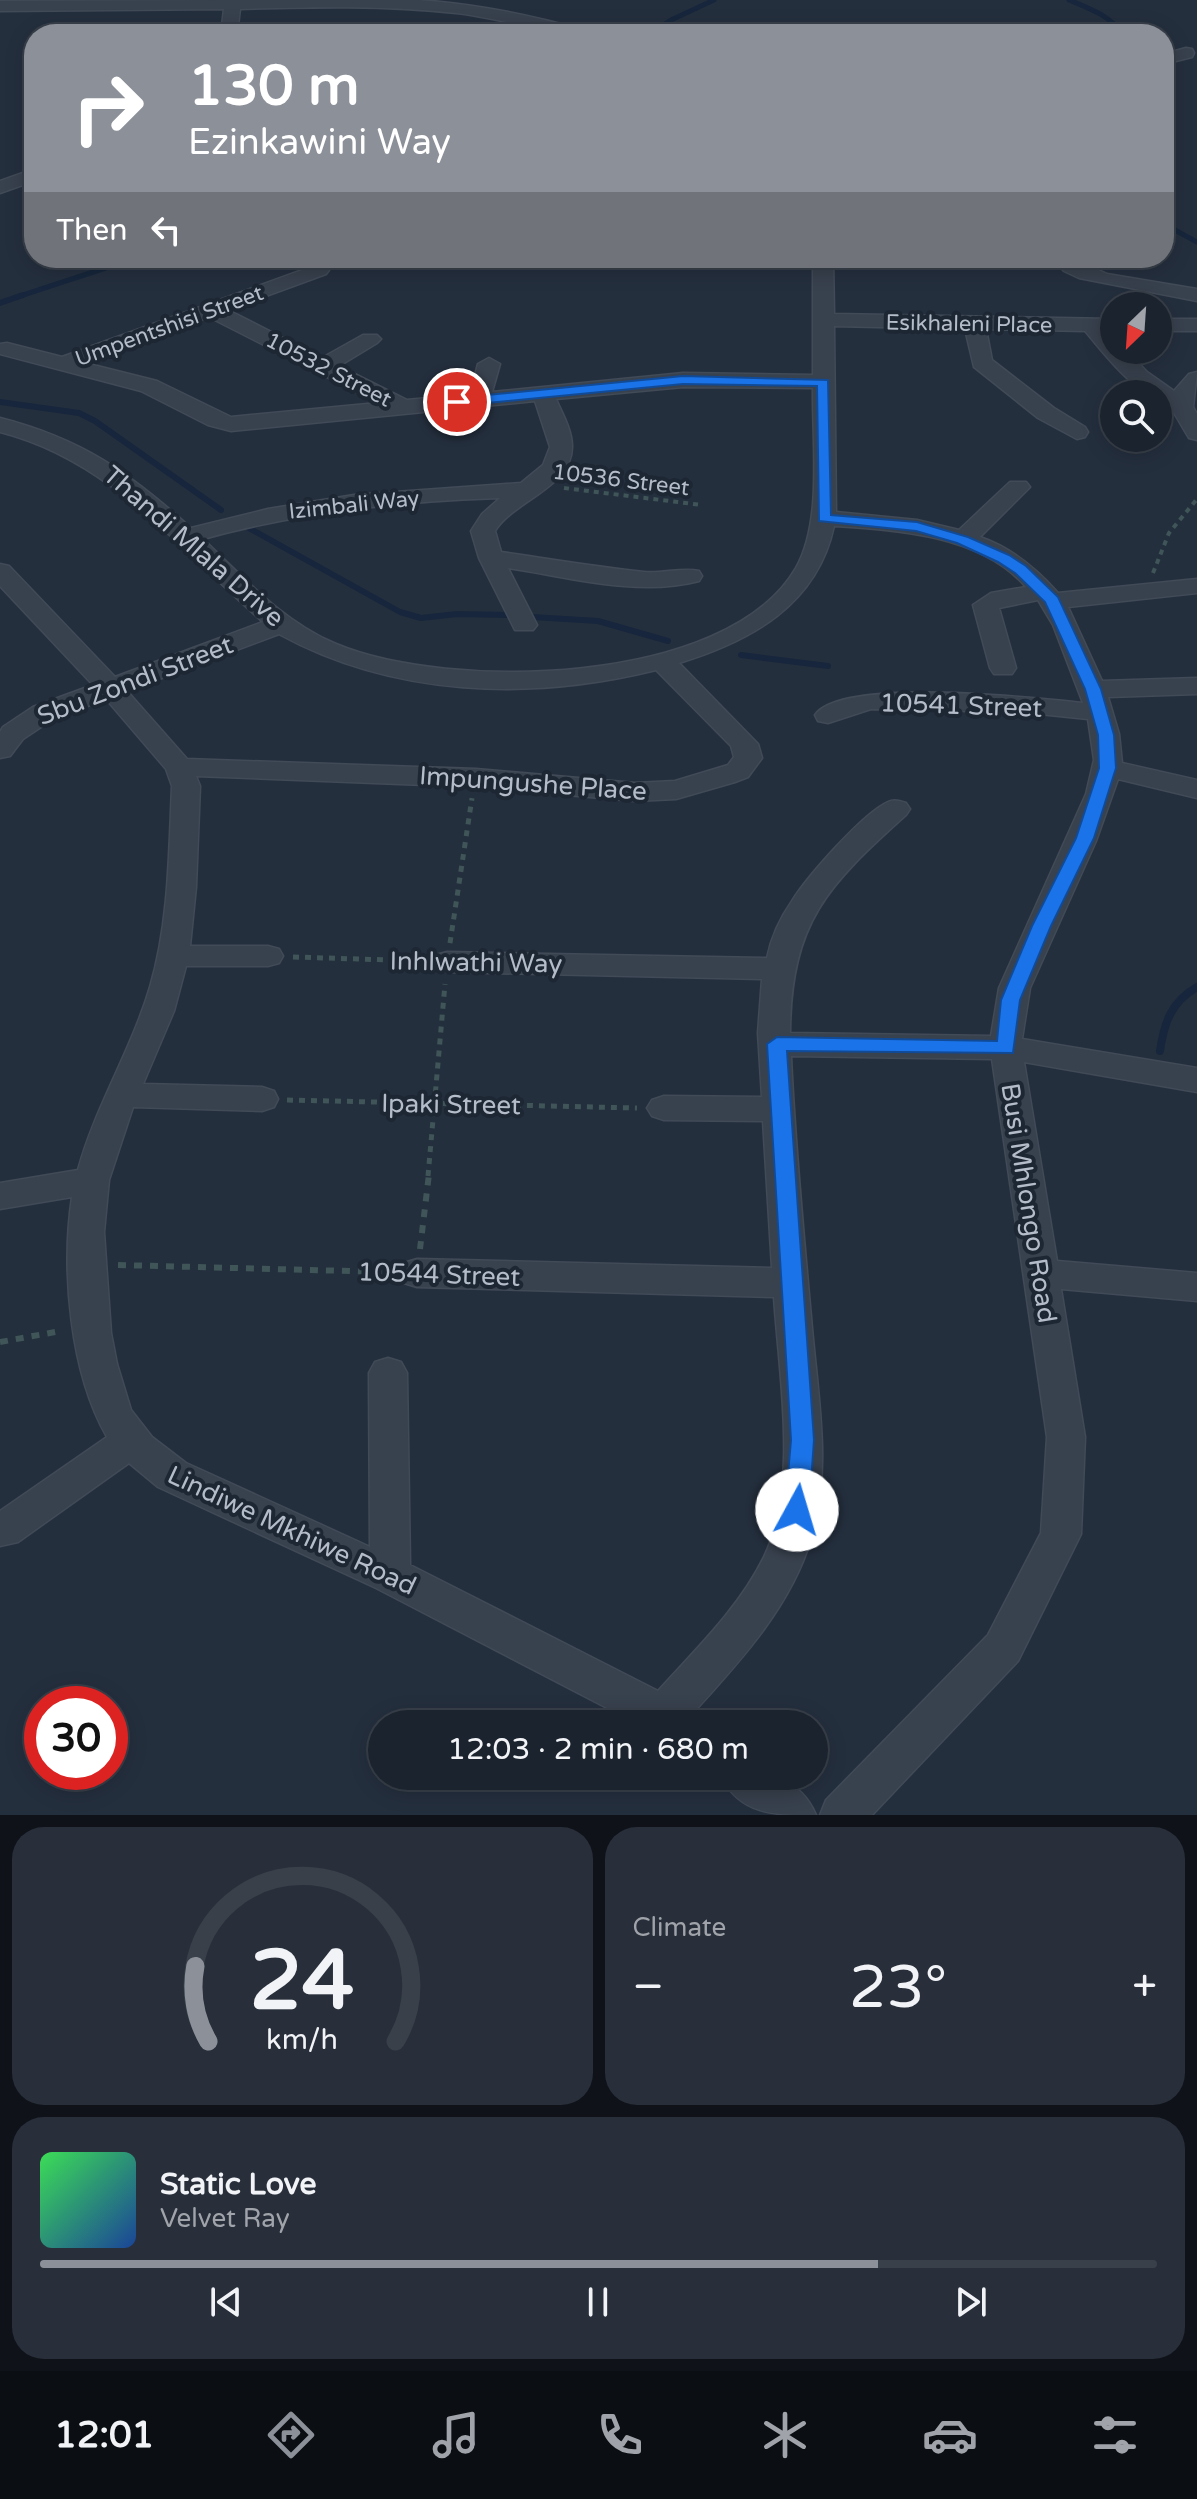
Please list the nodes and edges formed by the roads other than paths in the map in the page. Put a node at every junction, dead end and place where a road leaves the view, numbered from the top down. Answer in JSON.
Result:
{"nodes":[{"id":1,"x":460,"y":3,"type":"edge"},
{"id":2,"x":233,"y":5,"type":"junction"},
{"id":3,"x":0,"y":6,"type":"edge"},
{"id":4,"x":230,"y":24,"type":"edge"},
{"id":5,"x":545,"y":24,"type":"edge"},
{"id":6,"x":1186,"y":53,"type":"dead end"},
{"id":7,"x":1174,"y":56,"type":"edge"},
{"id":8,"x":24,"y":179,"type":"edge"},
{"id":9,"x":0,"y":187,"type":"edge"},
{"id":10,"x":823,"y":268,"type":"edge"},
{"id":11,"x":1072,"y":268,"type":"edge"},
{"id":12,"x":319,"y":270,"type":"dead end"},
{"id":13,"x":1197,"y":295,"type":"edge"},
{"id":14,"x":211,"y":310,"type":"junction"},
{"id":15,"x":823,"y":320,"type":"junction"},
{"id":16,"x":974,"y":324,"type":"junction"},
{"id":17,"x":1091,"y":325,"type":"junction"},
{"id":18,"x":1100,"y":325,"type":"edge"},
{"id":19,"x":1172,"y":325,"type":"edge"},
{"id":20,"x":1197,"y":325,"type":"edge"},
{"id":21,"x":370,"y":339,"type":"dead end"},
{"id":22,"x":7,"y":349,"type":"dead end"},
{"id":23,"x":65,"y":363,"type":"junction"},
{"id":24,"x":489,"y":364,"type":"dead end"},
{"id":25,"x":324,"y":366,"type":"junction"},
{"id":26,"x":1197,"y":379,"type":"edge"},
{"id":27,"x":824,"y":382,"type":"junction"},
{"id":28,"x":543,"y":394,"type":"junction"},
{"id":29,"x":479,"y":400,"type":"junction"},
{"id":30,"x":403,"y":407,"type":"junction"},
{"id":31,"x":1182,"y":407,"type":"junction"},
{"id":32,"x":0,"y":425,"type":"edge"},
{"id":33,"x":1077,"y":432,"type":"dead end"},
{"id":34,"x":1197,"y":433,"type":"edge"},
{"id":35,"x":531,"y":487,"type":"junction"},
{"id":36,"x":1018,"y":487,"type":"dead end"},
{"id":37,"x":824,"y":518,"type":"junction"},
{"id":38,"x":185,"y":537,"type":"junction"},
{"id":39,"x":963,"y":540,"type":"junction"},
{"id":40,"x":491,"y":558,"type":"junction"},
{"id":41,"x":0,"y":571,"type":"edge"},
{"id":42,"x":690,"y":576,"type":"dead end"},
{"id":43,"x":1197,"y":586,"type":"edge"},
{"id":44,"x":1048,"y":596,"type":"junction"},
{"id":45,"x":281,"y":624,"type":"junction"},
{"id":46,"x":524,"y":625,"type":"dead end"},
{"id":47,"x":663,"y":662,"type":"junction"},
{"id":48,"x":1003,"y":668,"type":"dead end"},
{"id":49,"x":1197,"y":686,"type":"edge"},
{"id":50,"x":107,"y":687,"type":"junction"},
{"id":51,"x":1095,"y":700,"type":"junction"},
{"id":52,"x":828,"y":715,"type":"dead end"},
{"id":53,"x":0,"y":750,"type":"edge"},
{"id":54,"x":179,"y":767,"type":"junction"},
{"id":55,"x":1108,"y":768,"type":"junction"},
{"id":56,"x":1197,"y":789,"type":"edge"},
{"id":57,"x":896,"y":809,"type":"dead end"},
{"id":58,"x":173,"y":956,"type":"junction"},
{"id":59,"x":268,"y":956,"type":"road end"},
{"id":60,"x":447,"y":962,"type":"road end"},
{"id":61,"x":779,"y":969,"type":"junction"},
{"id":62,"x":777,"y":1044,"type":"junction"},
{"id":63,"x":1006,"y":1048,"type":"junction"},
{"id":64,"x":1197,"y":1080,"type":"edge"},
{"id":65,"x":123,"y":1095,"type":"junction"},
{"id":66,"x":262,"y":1099,"type":"road end"},
{"id":67,"x":664,"y":1108,"type":"road end"},
{"id":68,"x":780,"y":1109,"type":"junction"},
{"id":69,"x":92,"y":1181,"type":"junction"},
{"id":70,"x":0,"y":1196,"type":"edge"},
{"id":71,"x":417,"y":1273,"type":"road end"},
{"id":72,"x":1040,"y":1273,"type":"junction"},
{"id":73,"x":790,"y":1283,"type":"junction"},
{"id":74,"x":1197,"y":1287,"type":"edge"},
{"id":75,"x":388,"y":1373,"type":"dead end"},
{"id":76,"x":131,"y":1441,"type":"junction"},
{"id":77,"x":4,"y":1530,"type":"dead end"},
{"id":78,"x":390,"y":1575,"type":"junction"},
{"id":79,"x":652,"y":1710,"type":"edge"},
{"id":80,"x":676,"y":1710,"type":"edge"},
{"id":81,"x":761,"y":1790,"type":"edge"},
{"id":82,"x":794,"y":1815,"type":"edge"},
{"id":83,"x":842,"y":1815,"type":"edge"}],
"edges":[{"from":1,"to":2,"type":"street"},
{"from":1,"to":5,"type":"street"},
{"from":2,"to":3,"type":"street"},
{"from":2,"to":4,"type":"street"},
{"from":6,"to":7,"type":"street"},
{"from":8,"to":9,"type":"street"},
{"from":10,"to":15,"type":"street","name":"Thandi Mlala Drive"},
{"from":11,"to":13,"type":"street"},
{"from":12,"to":14,"type":"street","name":"Umpentshisi Street"},
{"from":14,"to":23,"type":"street","name":"Umpentshisi Street"},
{"from":14,"to":25,"type":"street","name":"10532 Street"},
{"from":15,"to":16,"type":"street","name":"Esikhaleni Place"},
{"from":15,"to":27,"type":"street","name":"Thandi Mlala Drive"},
{"from":16,"to":17,"type":"street","name":"Esikhaleni Place"},
{"from":16,"to":33,"type":"street"},
{"from":17,"to":18,"type":"street","name":"Esikhaleni Place"},
{"from":17,"to":31,"type":"street"},
{"from":19,"to":20,"type":"street"},
{"from":21,"to":25,"type":"street"},
{"from":22,"to":23,"type":"street"},
{"from":23,"to":30,"type":"street"},
{"from":24,"to":29,"type":"street"},
{"from":25,"to":30,"type":"street","name":"10532 Street"},
{"from":26,"to":31,"type":"street"},
{"from":27,"to":28,"type":"street"},
{"from":27,"to":37,"type":"street","name":"Thandi Mlala Drive"},
{"from":28,"to":29,"type":"street"},
{"from":28,"to":35,"type":"street"},
{"from":29,"to":30,"type":"street"},
{"from":31,"to":34,"type":"street"},
{"from":32,"to":38,"type":"street","name":"Thandi Mlala Drive"},
{"from":35,"to":38,"type":"street","name":"Izimbali Way"},
{"from":35,"to":40,"type":"street"},
{"from":36,"to":39,"type":"street"},
{"from":37,"to":39,"type":"street","name":"Busi Mhlongo Road"},
{"from":37,"to":47,"type":"street","name":"Thandi Mlala Drive"},
{"from":38,"to":45,"type":"street","name":"Thandi Mlala Drive"},
{"from":39,"to":44,"type":"street","name":"Busi Mhlongo Road"},
{"from":40,"to":42,"type":"street"},
{"from":40,"to":46,"type":"street"},
{"from":41,"to":50,"type":"street"},
{"from":43,"to":44,"type":"street"},
{"from":44,"to":48,"type":"street"},
{"from":44,"to":51,"type":"street","name":"Busi Mhlongo Road"},
{"from":45,"to":47,"type":"street","name":"Thandi Mlala Drive"},
{"from":45,"to":50,"type":"street","name":"Sbu Zondi Street"},
{"from":47,"to":54,"type":"street","name":"Impungushe Place"},
{"from":49,"to":51,"type":"street","name":"10541 Street"},
{"from":50,"to":53,"type":"street","name":"Sbu Zondi Street"},
{"from":50,"to":54,"type":"street"},
{"from":51,"to":52,"type":"street","name":"10541 Street"},
{"from":51,"to":55,"type":"street","name":"Busi Mhlongo Road"},
{"from":54,"to":58,"type":"street","name":"Lindiwe Mkhiwe Road"},
{"from":55,"to":56,"type":"street"},
{"from":55,"to":63,"type":"street","name":"Busi Mhlongo Road"},
{"from":57,"to":61,"type":"street"},
{"from":58,"to":59,"type":"street"},
{"from":58,"to":65,"type":"street","name":"Lindiwe Mkhiwe Road"},
{"from":60,"to":61,"type":"street","name":"Inhlwathi Way"},
{"from":61,"to":62,"type":"street"},
{"from":62,"to":63,"type":"street"},
{"from":62,"to":68,"type":"street"},
{"from":63,"to":64,"type":"street"},
{"from":63,"to":72,"type":"street","name":"Busi Mhlongo Road"},
{"from":65,"to":66,"type":"street"},
{"from":65,"to":69,"type":"street","name":"Lindiwe Mkhiwe Road"},
{"from":67,"to":68,"type":"street"},
{"from":68,"to":73,"type":"street"},
{"from":69,"to":70,"type":"street"},
{"from":69,"to":76,"type":"street","name":"Lindiwe Mkhiwe Road"},
{"from":71,"to":73,"type":"street","name":"10544 Street"},
{"from":72,"to":74,"type":"street"},
{"from":72,"to":83,"type":"street","name":"Busi Mhlongo Road"},
{"from":73,"to":80,"type":"street"},
{"from":75,"to":78,"type":"street"},
{"from":76,"to":77,"type":"street"},
{"from":76,"to":78,"type":"street","name":"Lindiwe Mkhiwe Road"},
{"from":78,"to":79,"type":"street","name":"Lindiwe Mkhiwe Road"},
{"from":81,"to":82,"type":"street"}]}
